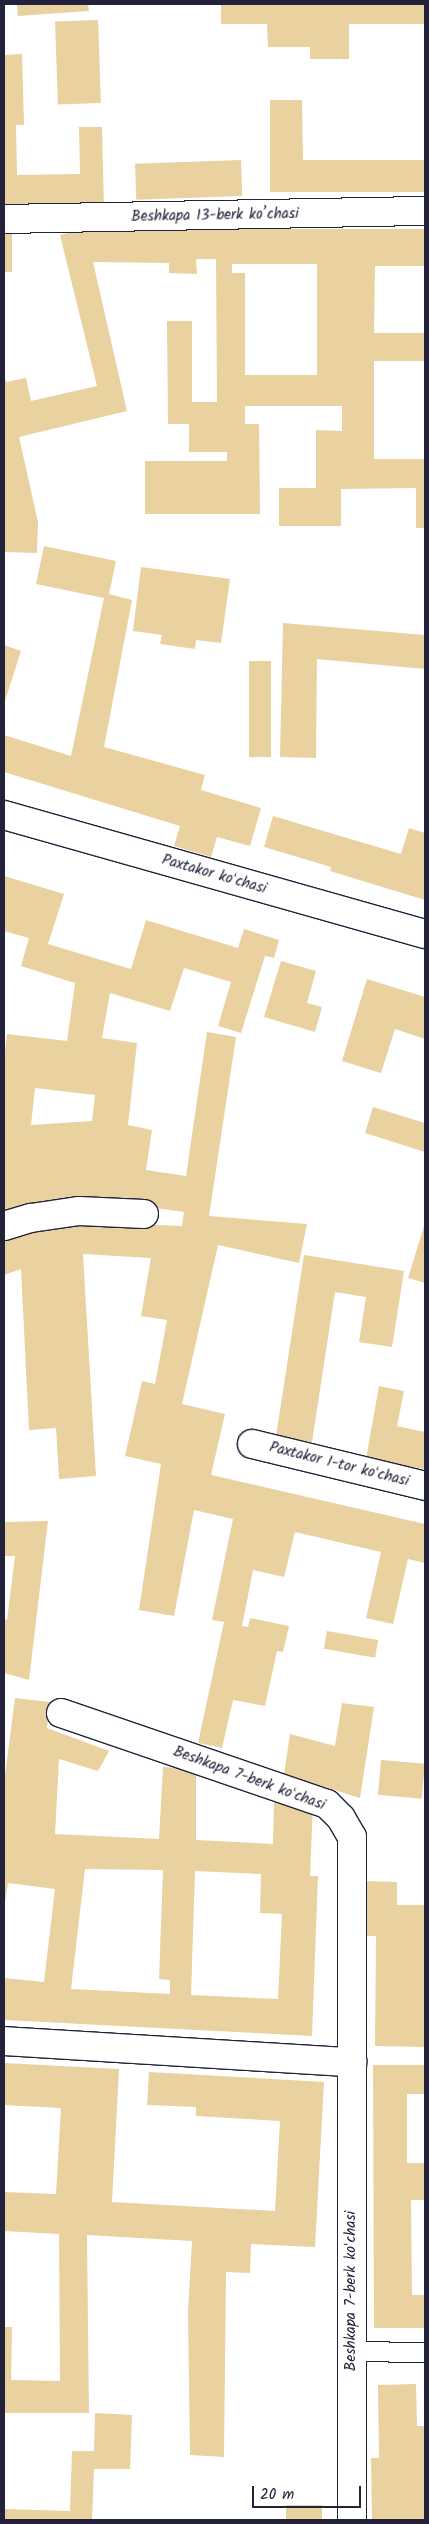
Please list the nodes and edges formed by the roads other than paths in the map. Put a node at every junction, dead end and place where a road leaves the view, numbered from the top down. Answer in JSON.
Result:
{"nodes":[{"id":1,"x":425,"y":211,"type":"edge"},
{"id":2,"x":4,"y":219,"type":"edge"},
{"id":3,"x":4,"y":816,"type":"edge"},
{"id":4,"x":425,"y":934,"type":"edge"},
{"id":5,"x":144,"y":1214,"type":"dead end"},
{"id":6,"x":4,"y":1226,"type":"edge"},
{"id":7,"x":252,"y":1444,"type":"dead end"},
{"id":8,"x":425,"y":1486,"type":"edge"},
{"id":9,"x":61,"y":1713,"type":"dead end"},
{"id":10,"x":4,"y":2041,"type":"edge"},
{"id":11,"x":352,"y":2062,"type":"junction"},
{"id":12,"x":352,"y":2351,"type":"junction"},
{"id":13,"x":425,"y":2352,"type":"edge"},
{"id":14,"x":352,"y":2520,"type":"edge"}],
"edges":[{"from":1,"to":2,"type":"street","name":"Beshkapa 13-berk koʼchasi"},
{"from":3,"to":4,"type":"street","name":"Paxtakor koʻchasi"},
{"from":5,"to":6,"type":"street"},
{"from":7,"to":8,"type":"street","name":"Paxtakor 1-tor koʻchasi"},
{"from":9,"to":11,"type":"street","name":"Beshkapa 7-berk koʻchasi"},
{"from":10,"to":11,"type":"street"},
{"from":11,"to":12,"type":"street","name":"Beshkapa 7-berk koʻchasi"},
{"from":12,"to":13,"type":"lane"},
{"from":12,"to":14,"type":"street","name":"Beshkapa 7-berk koʻchasi"}]}
